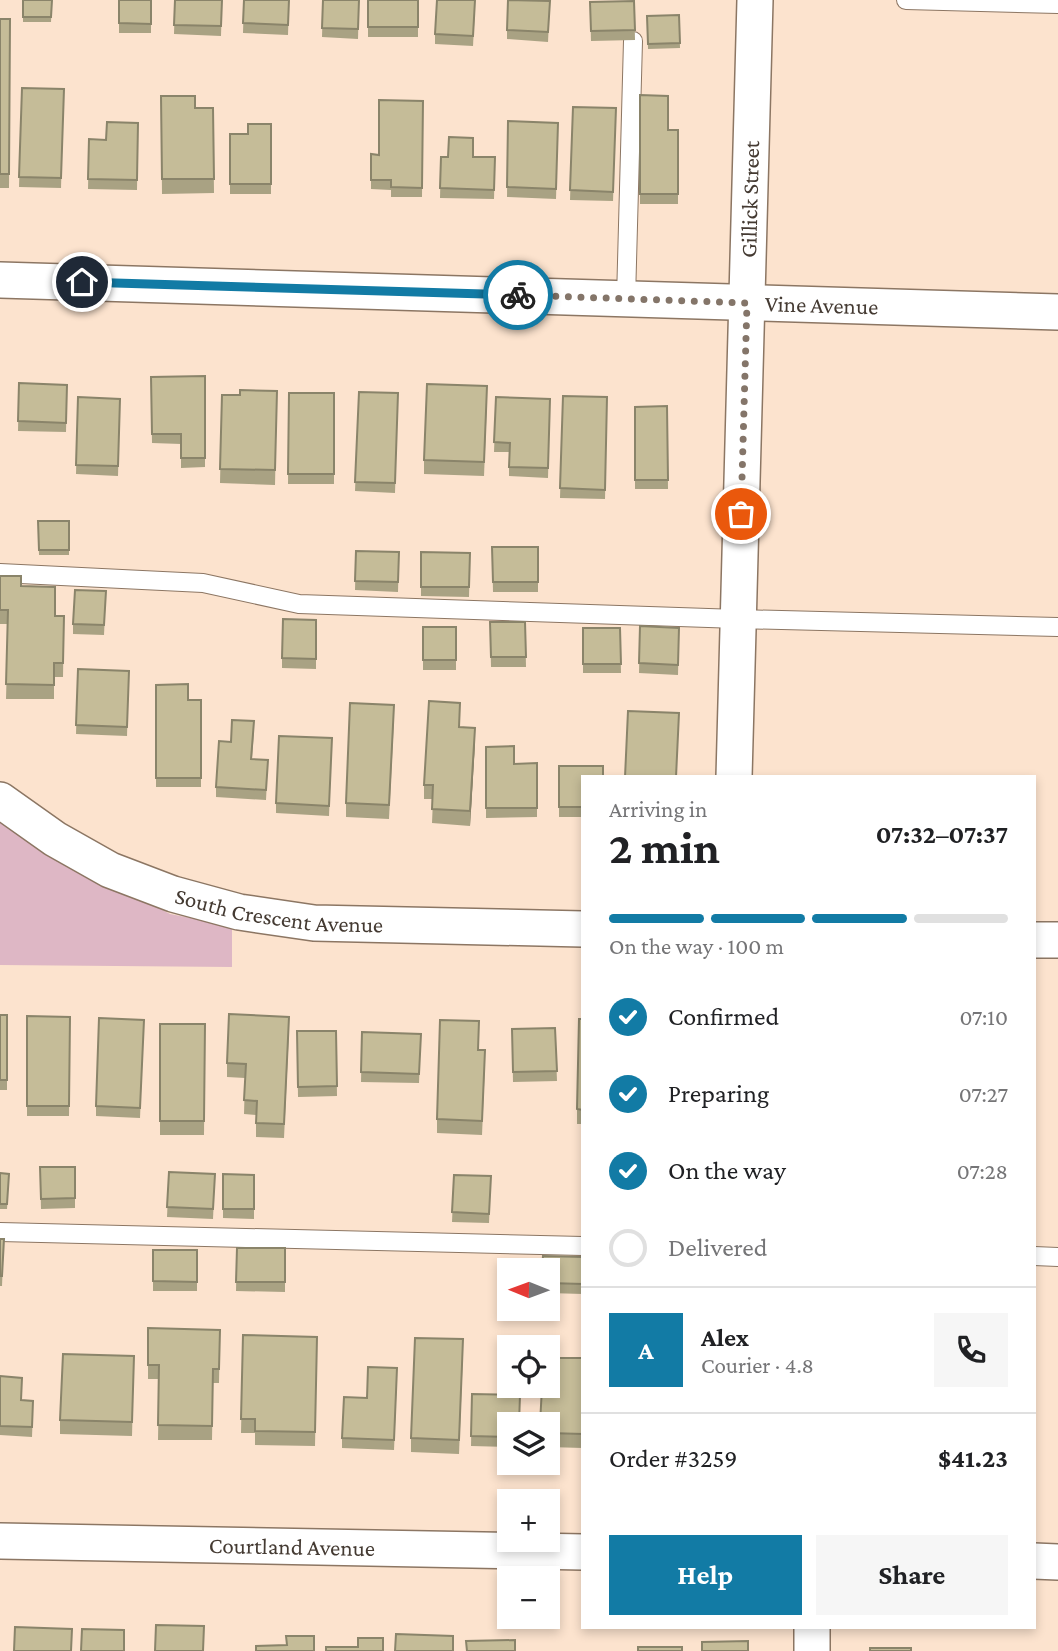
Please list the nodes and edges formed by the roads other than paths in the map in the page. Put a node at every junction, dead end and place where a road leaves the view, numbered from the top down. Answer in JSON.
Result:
{"nodes":[{"id":1,"x":754,"y":0,"type":"edge"},
{"id":2,"x":906,"y":0,"type":"edge"},
{"id":3,"x":1058,"y":4,"type":"edge"},
{"id":4,"x":633,"y":41,"type":"edge"},
{"id":5,"x":0,"y":279,"type":"edge"},
{"id":6,"x":626,"y":299,"type":"junction"},
{"id":7,"x":747,"y":303,"type":"junction"},
{"id":8,"x":1058,"y":312,"type":"edge"},
{"id":9,"x":0,"y":573,"type":"edge"},
{"id":10,"x":738,"y":620,"type":"junction"},
{"id":11,"x":1058,"y":627,"type":"edge"},
{"id":12,"x":734,"y":775,"type":"edge"},
{"id":13,"x":0,"y":800,"type":"edge"},
{"id":14,"x":581,"y":929,"type":"edge"},
{"id":15,"x":1036,"y":940,"type":"edge"},
{"id":16,"x":1058,"y":940,"type":"edge"},
{"id":17,"x":0,"y":1232,"type":"edge"},
{"id":18,"x":581,"y":1246,"type":"edge"},
{"id":19,"x":1036,"y":1256,"type":"edge"},
{"id":20,"x":1058,"y":1257,"type":"edge"},
{"id":21,"x":0,"y":1541,"type":"edge"},
{"id":22,"x":581,"y":1552,"type":"edge"},
{"id":23,"x":1036,"y":1561,"type":"edge"},
{"id":24,"x":1058,"y":1562,"type":"edge"},
{"id":25,"x":812,"y":1629,"type":"edge"},
{"id":26,"x":812,"y":1651,"type":"edge"}],
"edges":[{"from":1,"to":7,"type":"street","name":"Gillick Street"},
{"from":2,"to":3,"type":"lane"},
{"from":4,"to":6,"type":"lane"},
{"from":5,"to":6,"type":"street","name":"Vine Avenue"},
{"from":6,"to":7,"type":"street","name":"Vine Avenue"},
{"from":7,"to":8,"type":"street","name":"Vine Avenue"},
{"from":7,"to":10,"type":"street","name":"Gillick Street"},
{"from":9,"to":10,"type":"lane"},
{"from":10,"to":11,"type":"lane"},
{"from":10,"to":12,"type":"street","name":"Gillick Street"},
{"from":13,"to":14,"type":"street","name":"South Crescent Avenue"},
{"from":15,"to":16,"type":"street"},
{"from":17,"to":18,"type":"lane"},
{"from":19,"to":20,"type":"lane"},
{"from":21,"to":22,"type":"street","name":"Courtland Avenue"},
{"from":23,"to":24,"type":"street"},
{"from":25,"to":26,"type":"street"}]}
